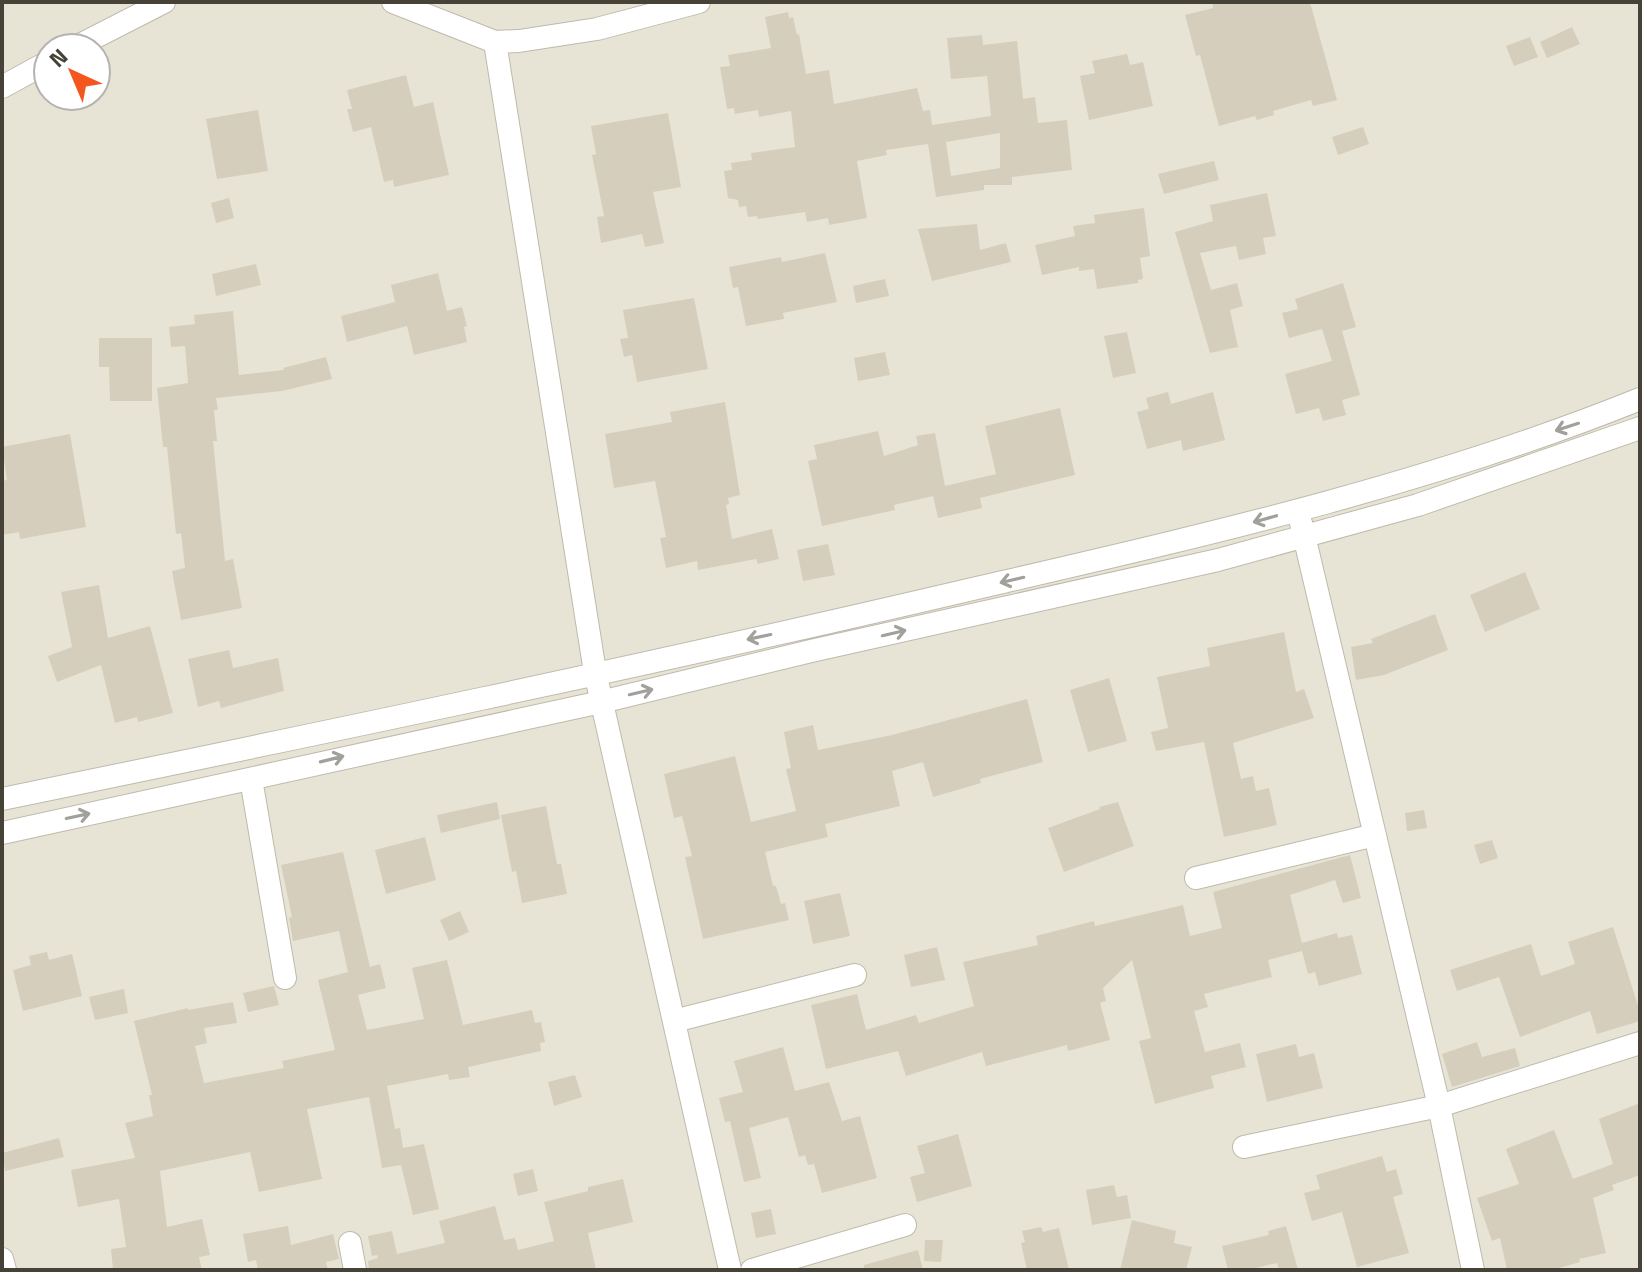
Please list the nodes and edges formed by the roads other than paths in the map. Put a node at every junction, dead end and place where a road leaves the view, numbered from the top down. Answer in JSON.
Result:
{"nodes":[{"id":1,"x":164,"y":2,"type":"edge"},
{"id":2,"x":393,"y":2,"type":"edge"},
{"id":3,"x":699,"y":2,"type":"edge"},
{"id":4,"x":105,"y":32,"type":"edge"},
{"id":5,"x":495,"y":42,"type":"junction"},
{"id":6,"x":32,"y":71,"type":"edge"},
{"id":7,"x":2,"y":87,"type":"edge"},
{"id":8,"x":1640,"y":399,"type":"edge"},
{"id":9,"x":1640,"y":428,"type":"edge"},
{"id":10,"x":1298,"y":510,"type":"junction"},
{"id":11,"x":1305,"y":536,"type":"junction"},
{"id":12,"x":595,"y":672,"type":"junction"},
{"id":13,"x":601,"y":702,"type":"junction"},
{"id":14,"x":251,"y":779,"type":"junction"},
{"id":15,"x":2,"y":799,"type":"edge"},
{"id":16,"x":2,"y":833,"type":"edge"},
{"id":17,"x":1375,"y":835,"type":"junction"},
{"id":18,"x":1196,"y":878,"type":"dead end"},
{"id":19,"x":855,"y":975,"type":"dead end"},
{"id":20,"x":285,"y":978,"type":"dead end"},
{"id":21,"x":674,"y":1021,"type":"junction"},
{"id":22,"x":1640,"y":1043,"type":"edge"},
{"id":23,"x":1439,"y":1106,"type":"junction"},
{"id":24,"x":1244,"y":1147,"type":"dead end"},
{"id":25,"x":905,"y":1225,"type":"dead end"},
{"id":26,"x":350,"y":1243,"type":"dead end"},
{"id":27,"x":2,"y":1259,"type":"edge"},
{"id":28,"x":5,"y":1270,"type":"edge"},
{"id":29,"x":355,"y":1270,"type":"edge"},
{"id":30,"x":730,"y":1270,"type":"edge"},
{"id":31,"x":752,"y":1270,"type":"edge"},
{"id":32,"x":1473,"y":1270,"type":"edge"}],
"edges":[{"from":1,"to":4,"type":"street"},
{"from":2,"to":5,"type":"street"},
{"from":3,"to":5,"type":"street"},
{"from":5,"to":12,"type":"street"},
{"from":6,"to":7,"type":"street"},
{"from":8,"to":10,"type":"street","one_way":true},
{"from":9,"to":11,"type":"street"},
{"from":10,"to":11,"type":"street"},
{"from":10,"to":12,"type":"street","one_way":true},
{"from":13,"to":11,"type":"street","one_way":true},
{"from":11,"to":17,"type":"street"},
{"from":12,"to":13,"type":"street"},
{"from":12,"to":15,"type":"street"},
{"from":14,"to":13,"type":"street","one_way":true},
{"from":13,"to":21,"type":"street"},
{"from":16,"to":14,"type":"street","one_way":true},
{"from":14,"to":20,"type":"street"},
{"from":17,"to":18,"type":"street"},
{"from":17,"to":23,"type":"street"},
{"from":19,"to":21,"type":"street"},
{"from":21,"to":30,"type":"street"},
{"from":22,"to":23,"type":"street"},
{"from":23,"to":24,"type":"street"},
{"from":23,"to":32,"type":"street"},
{"from":25,"to":31,"type":"street"},
{"from":26,"to":29,"type":"street"},
{"from":27,"to":28,"type":"street"}]}
